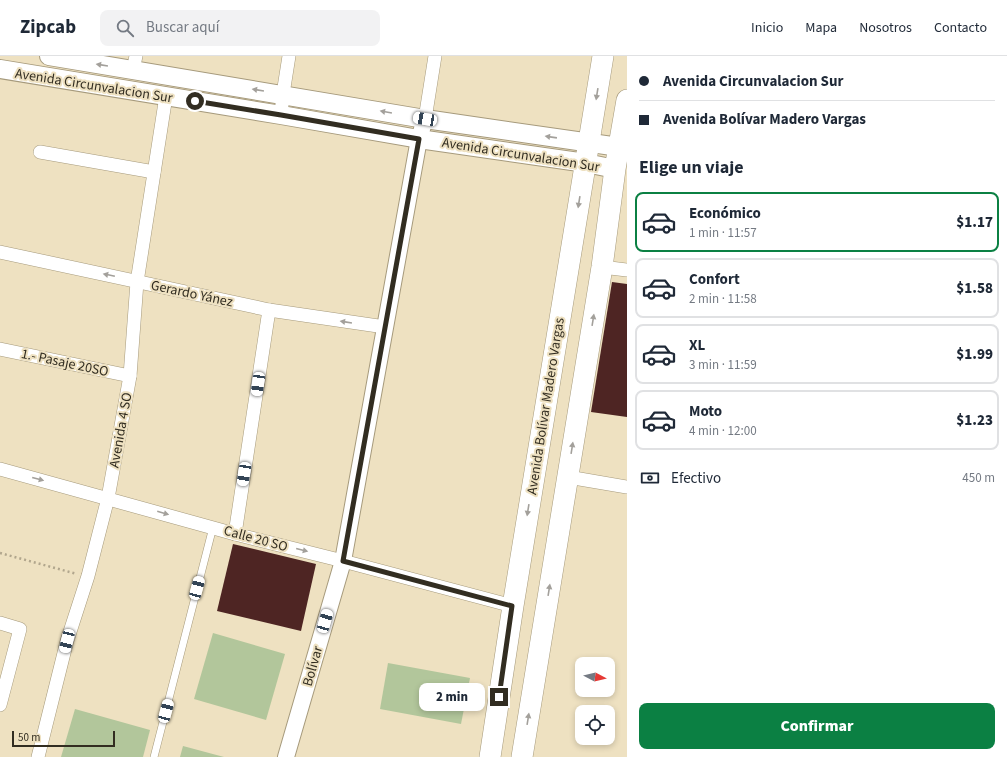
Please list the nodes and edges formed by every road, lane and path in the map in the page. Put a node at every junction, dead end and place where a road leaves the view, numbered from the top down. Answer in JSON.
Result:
{"nodes":[{"id":1,"x":49,"y":56,"type":"edge"},
{"id":2,"x":289,"y":56,"type":"edge"},
{"id":3,"x":435,"y":56,"type":"edge"},
{"id":4,"x":604,"y":56,"type":"edge"},
{"id":5,"x":135,"y":63,"type":"edge"},
{"id":6,"x":0,"y":69,"type":"edge"},
{"id":7,"x":283,"y":94,"type":"junction"},
{"id":8,"x":166,"y":96,"type":"junction"},
{"id":9,"x":627,"y":100,"type":"edge"},
{"id":10,"x":281,"y":115,"type":"junction"},
{"id":11,"x":425,"y":119,"type":"junction"},
{"id":12,"x":419,"y":139,"type":"junction"},
{"id":13,"x":589,"y":142,"type":"junction"},
{"id":14,"x":618,"y":147,"type":"junction"},
{"id":15,"x":40,"y":152,"type":"dead end"},
{"id":16,"x":586,"y":164,"type":"junction"},
{"id":17,"x":615,"y":169,"type":"junction"},
{"id":18,"x":154,"y":172,"type":"junction"},
{"id":19,"x":0,"y":252,"type":"edge"},
{"id":20,"x":602,"y":267,"type":"junction"},
{"id":21,"x":627,"y":270,"type":"edge"},
{"id":22,"x":137,"y":282,"type":"junction"},
{"id":23,"x":269,"y":310,"type":"junction"},
{"id":24,"x":385,"y":327,"type":"junction"},
{"id":25,"x":0,"y":349,"type":"edge"},
{"id":26,"x":130,"y":376,"type":"junction"},
{"id":27,"x":0,"y":469,"type":"edge"},
{"id":28,"x":568,"y":477,"type":"junction"},
{"id":29,"x":627,"y":487,"type":"edge"},
{"id":30,"x":108,"y":498,"type":"junction"},
{"id":31,"x":213,"y":527,"type":"junction"},
{"id":32,"x":235,"y":534,"type":"junction"},
{"id":33,"x":0,"y":553,"type":"edge"},
{"id":34,"x":343,"y":561,"type":"junction"},
{"id":35,"x":88,"y":576,"type":"junction"},
{"id":36,"x":512,"y":606,"type":"junction"},
{"id":37,"x":0,"y":623,"type":"edge"},
{"id":38,"x":1,"y":697,"type":"edge"},
{"id":39,"x":38,"y":757,"type":"edge"},
{"id":40,"x":154,"y":757,"type":"edge"},
{"id":41,"x":286,"y":757,"type":"edge"},
{"id":42,"x":490,"y":757,"type":"edge"},
{"id":43,"x":522,"y":757,"type":"edge"}],
"edges":[{"from":5,"to":1,"type":"main road","name":"Avenida Circunvalacion Sur","one_way":true},
{"from":2,"to":7,"type":"street"},
{"from":3,"to":11,"type":"street","name":"Bolívar"},
{"from":4,"to":13,"type":"main road","name":"Avenida Bolívar Madero Vargas","one_way":true},
{"from":7,"to":5,"type":"main road","name":"Avenida Circunvalacion Sur","one_way":true},
{"from":6,"to":8,"type":"main road","name":"Avenida Circunvalacion Sur"},
{"from":7,"to":10,"type":"street"},
{"from":11,"to":7,"type":"main road","name":"Avenida Circunvalacion Sur","one_way":true},
{"from":8,"to":10,"type":"main road","name":"Avenida Circunvalacion Sur"},
{"from":8,"to":18,"type":"street","name":"Avenida 4 SO"},
{"from":9,"to":14,"type":"main road"},
{"from":10,"to":12,"type":"main road","name":"Avenida Circunvalacion Sur"},
{"from":11,"to":12,"type":"street","name":"Bolívar"},
{"from":13,"to":11,"type":"main road","name":"Avenida Circunvalacion Sur","one_way":true},
{"from":12,"to":16,"type":"main road","name":"Avenida Circunvalacion Sur"},
{"from":12,"to":24,"type":"street","name":"Bolívar"},
{"from":13,"to":14,"type":"main road","name":"Avenida Circunvalacion Sur"},
{"from":13,"to":16,"type":"main road","name":"Avenida Bolívar Madero Vargas"},
{"from":14,"to":17,"type":"main road"},
{"from":15,"to":18,"type":"street"},
{"from":16,"to":17,"type":"main road","name":"Avenida Circunvalacion Sur"},
{"from":16,"to":36,"type":"main road","name":"Avenida Bolívar Madero Vargas","one_way":true},
{"from":17,"to":20,"type":"main road"},
{"from":18,"to":22,"type":"street","name":"Avenida 4 SO"},
{"from":22,"to":19,"type":"street","name":"Gerardo Yánez","one_way":true},
{"from":20,"to":21,"type":"street"},
{"from":28,"to":20,"type":"main road","one_way":true},
{"from":22,"to":23,"type":"street","name":"Gerardo Yánez"},
{"from":22,"to":26,"type":"street","name":"Avenida 4 SO"},
{"from":24,"to":23,"type":"street","name":"Gerardo Yánez","one_way":true},
{"from":23,"to":32,"type":"street"},
{"from":24,"to":34,"type":"street","name":"Bolívar"},
{"from":25,"to":26,"type":"street","name":"1.- Pasaje 20SO"},
{"from":26,"to":30,"type":"street","name":"Avenida 4 SO"},
{"from":27,"to":30,"type":"street","name":"Calle 20 SO","one_way":true},
{"from":28,"to":29,"type":"street"},
{"from":43,"to":28,"type":"main road","one_way":true},
{"from":30,"to":31,"type":"street","name":"Calle 20 SO","one_way":true},
{"from":30,"to":35,"type":"street","name":"Avenida 4 SO"},
{"from":31,"to":32,"type":"street","name":"Calle 20 SO"},
{"from":31,"to":40,"type":"lane"},
{"from":32,"to":34,"type":"street","name":"Calle 20 SO","one_way":true},
{"from":33,"to":35,"type":"path"},
{"from":34,"to":36,"type":"street","name":"Calle 20 SO"},
{"from":34,"to":41,"type":"street","name":"Bolívar"},
{"from":35,"to":39,"type":"street","name":"Avenida 4 SO"},
{"from":36,"to":42,"type":"main road","name":"Avenida Bolívar Madero Vargas"},
{"from":37,"to":38,"type":"street"}]}
